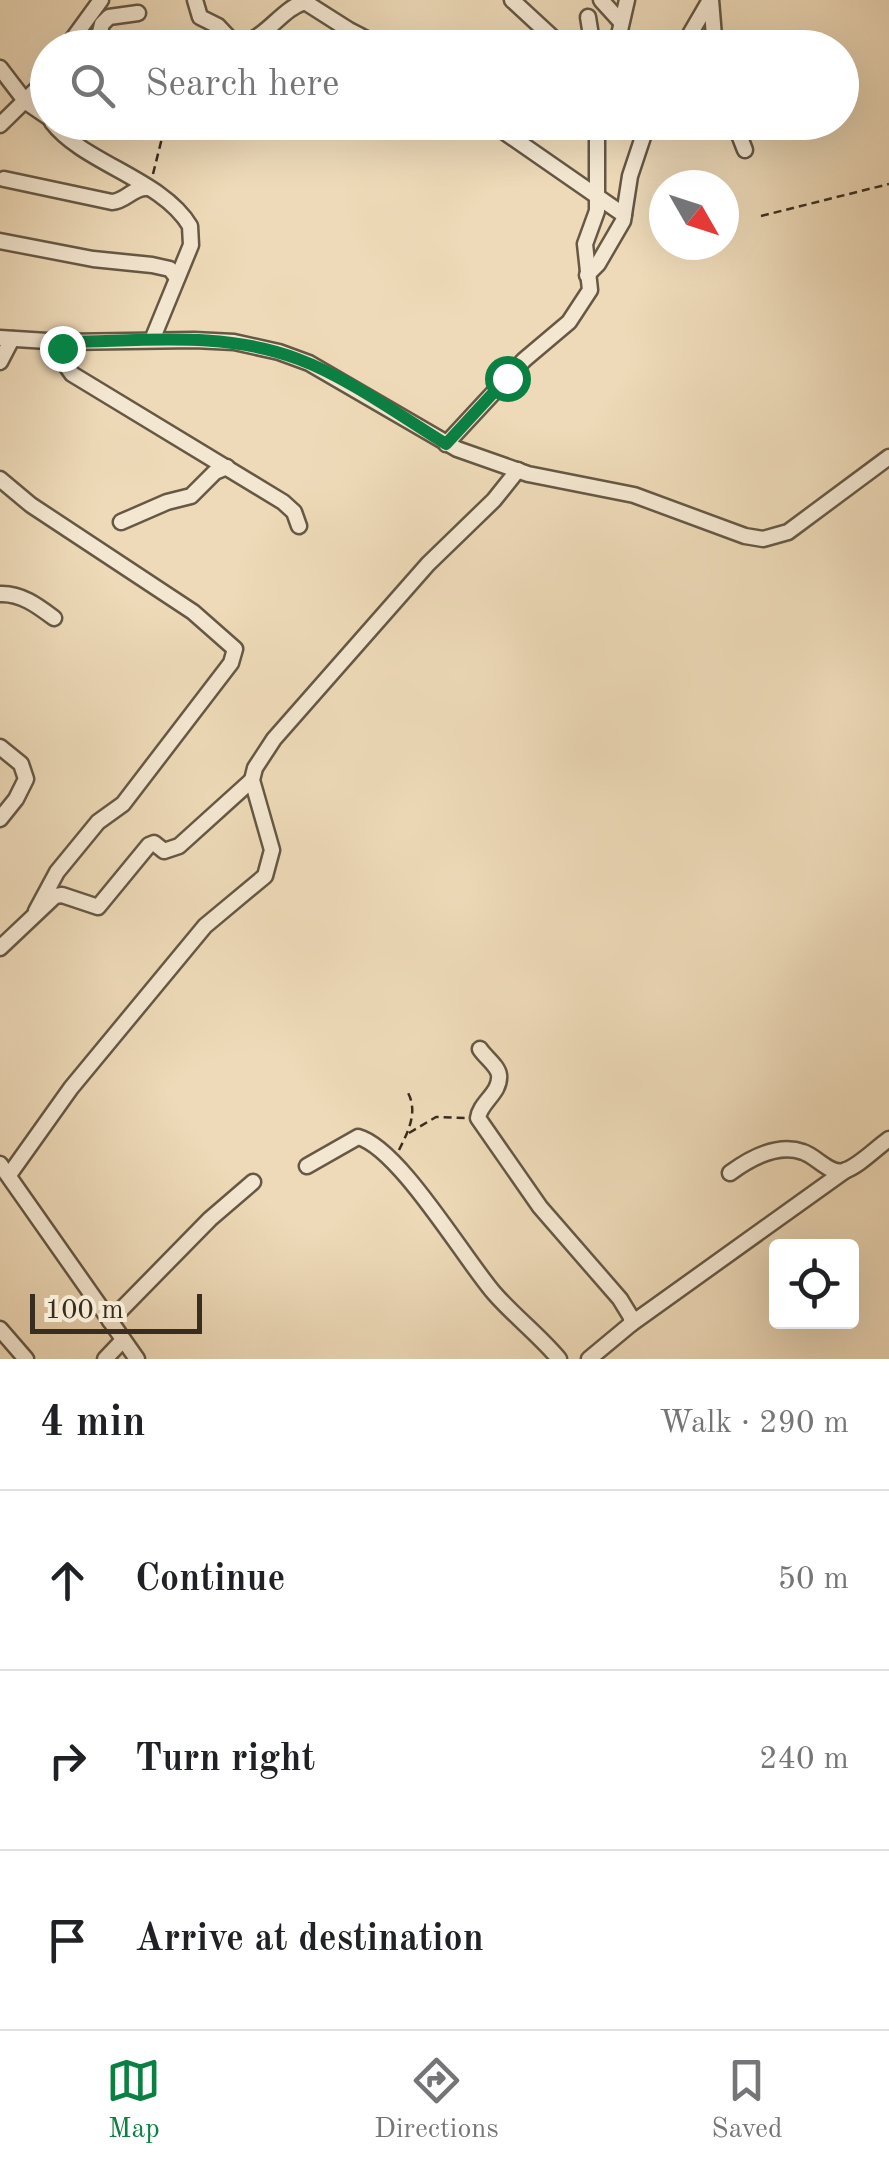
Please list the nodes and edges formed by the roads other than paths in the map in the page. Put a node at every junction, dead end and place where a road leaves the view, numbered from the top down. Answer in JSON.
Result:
{"nodes":[{"id":1,"x":101,"y":0,"type":"edge"},
{"id":2,"x":195,"y":0,"type":"edge"},
{"id":3,"x":512,"y":0,"type":"edge"},
{"id":4,"x":601,"y":0,"type":"edge"},
{"id":5,"x":627,"y":0,"type":"edge"},
{"id":6,"x":710,"y":0,"type":"edge"},
{"id":7,"x":138,"y":14,"type":"dead end"},
{"id":8,"x":588,"y":17,"type":"dead end"},
{"id":9,"x":621,"y":22,"type":"junction"},
{"id":10,"x":79,"y":30,"type":"edge"},
{"id":11,"x":100,"y":30,"type":"edge"},
{"id":12,"x":222,"y":30,"type":"edge"},
{"id":13,"x":268,"y":30,"type":"edge"},
{"id":14,"x":349,"y":30,"type":"edge"},
{"id":15,"x":544,"y":30,"type":"edge"},
{"id":16,"x":590,"y":30,"type":"edge"},
{"id":17,"x":619,"y":30,"type":"edge"},
{"id":18,"x":692,"y":30,"type":"edge"},
{"id":19,"x":714,"y":30,"type":"edge"},
{"id":20,"x":0,"y":68,"type":"edge"},
{"id":21,"x":30,"y":98,"type":"edge"},
{"id":22,"x":26,"y":102,"type":"junction"},
{"id":23,"x":30,"y":105,"type":"edge"},
{"id":24,"x":0,"y":125,"type":"edge"},
{"id":25,"x":70,"y":140,"type":"edge"},
{"id":26,"x":515,"y":140,"type":"edge"},
{"id":27,"x":597,"y":140,"type":"edge"},
{"id":28,"x":642,"y":140,"type":"edge"},
{"id":29,"x":741,"y":140,"type":"edge"},
{"id":30,"x":745,"y":150,"type":"dead end"},
{"id":31,"x":4,"y":179,"type":"dead end"},
{"id":32,"x":148,"y":189,"type":"junction"},
{"id":33,"x":598,"y":200,"type":"junction"},
{"id":34,"x":624,"y":215,"type":"junction"},
{"id":35,"x":0,"y":241,"type":"edge"},
{"id":36,"x":587,"y":276,"type":"junction"},
{"id":37,"x":177,"y":278,"type":"junction"},
{"id":38,"x":6,"y":338,"type":"edge"},
{"id":39,"x":152,"y":340,"type":"junction"},
{"id":40,"x":68,"y":342,"type":"junction"},
{"id":41,"x":0,"y":362,"type":"edge"},
{"id":42,"x":446,"y":444,"type":"junction"},
{"id":43,"x":889,"y":457,"type":"edge"},
{"id":44,"x":227,"y":467,"type":"junction"},
{"id":45,"x":518,"y":470,"type":"junction"},
{"id":46,"x":0,"y":480,"type":"edge"},
{"id":47,"x":121,"y":522,"type":"dead end"},
{"id":48,"x":299,"y":526,"type":"dead end"},
{"id":49,"x":0,"y":594,"type":"edge"},
{"id":50,"x":54,"y":618,"type":"dead end"},
{"id":51,"x":0,"y":747,"type":"edge"},
{"id":52,"x":252,"y":780,"type":"junction"},
{"id":53,"x":0,"y":819,"type":"edge"},
{"id":54,"x":36,"y":911,"type":"junction"},
{"id":55,"x":0,"y":948,"type":"edge"},
{"id":56,"x":480,"y":1049,"type":"dead end"},
{"id":57,"x":889,"y":1138,"type":"edge"},
{"id":58,"x":307,"y":1166,"type":"dead end"},
{"id":59,"x":5,"y":1170,"type":"edge"},
{"id":60,"x":846,"y":1170,"type":"junction"},
{"id":61,"x":730,"y":1173,"type":"dead end"},
{"id":62,"x":253,"y":1182,"type":"dead end"},
{"id":63,"x":110,"y":1321,"type":"junction"},
{"id":64,"x":631,"y":1324,"type":"junction"},
{"id":65,"x":0,"y":1328,"type":"edge"},
{"id":66,"x":123,"y":1340,"type":"junction"},
{"id":67,"x":26,"y":1359,"type":"edge"},
{"id":68,"x":105,"y":1359,"type":"edge"},
{"id":69,"x":137,"y":1359,"type":"edge"},
{"id":70,"x":559,"y":1359,"type":"edge"},
{"id":71,"x":589,"y":1359,"type":"edge"}],
"edges":[{"from":1,"to":10,"type":"street"},
{"from":2,"to":12,"type":"street"},
{"from":3,"to":15,"type":"street"},
{"from":4,"to":9,"type":"street"},
{"from":5,"to":9,"type":"street"},
{"from":6,"to":18,"type":"street"},
{"from":6,"to":19,"type":"street"},
{"from":7,"to":11,"type":"street"},
{"from":8,"to":16,"type":"street"},
{"from":9,"to":17,"type":"street"},
{"from":13,"to":14,"type":"street"},
{"from":20,"to":22,"type":"street"},
{"from":21,"to":22,"type":"street"},
{"from":22,"to":23,"type":"street"},
{"from":22,"to":24,"type":"street"},
{"from":25,"to":32,"type":"street"},
{"from":26,"to":33,"type":"street"},
{"from":27,"to":33,"type":"street"},
{"from":28,"to":34,"type":"street"},
{"from":29,"to":30,"type":"street"},
{"from":31,"to":32,"type":"street"},
{"from":32,"to":37,"type":"street"},
{"from":33,"to":34,"type":"street"},
{"from":33,"to":36,"type":"street"},
{"from":34,"to":36,"type":"street"},
{"from":35,"to":37,"type":"street"},
{"from":36,"to":42,"type":"street"},
{"from":37,"to":39,"type":"street"},
{"from":38,"to":40,"type":"street"},
{"from":38,"to":41,"type":"street"},
{"from":39,"to":40,"type":"street"},
{"from":39,"to":42,"type":"street"},
{"from":40,"to":44,"type":"street"},
{"from":42,"to":45,"type":"street"},
{"from":43,"to":45,"type":"street"},
{"from":44,"to":47,"type":"street"},
{"from":44,"to":48,"type":"street"},
{"from":45,"to":52,"type":"street"},
{"from":46,"to":54,"type":"street"},
{"from":49,"to":50,"type":"street"},
{"from":51,"to":53,"type":"street"},
{"from":52,"to":54,"type":"street"},
{"from":52,"to":59,"type":"street"},
{"from":54,"to":55,"type":"street"},
{"from":56,"to":64,"type":"street"},
{"from":57,"to":60,"type":"street"},
{"from":58,"to":70,"type":"street"},
{"from":59,"to":63,"type":"street"},
{"from":60,"to":61,"type":"street"},
{"from":60,"to":64,"type":"street"},
{"from":62,"to":63,"type":"street"},
{"from":63,"to":66,"type":"street"},
{"from":64,"to":71,"type":"street"},
{"from":65,"to":67,"type":"street"},
{"from":66,"to":68,"type":"street"},
{"from":66,"to":69,"type":"street"}]}
